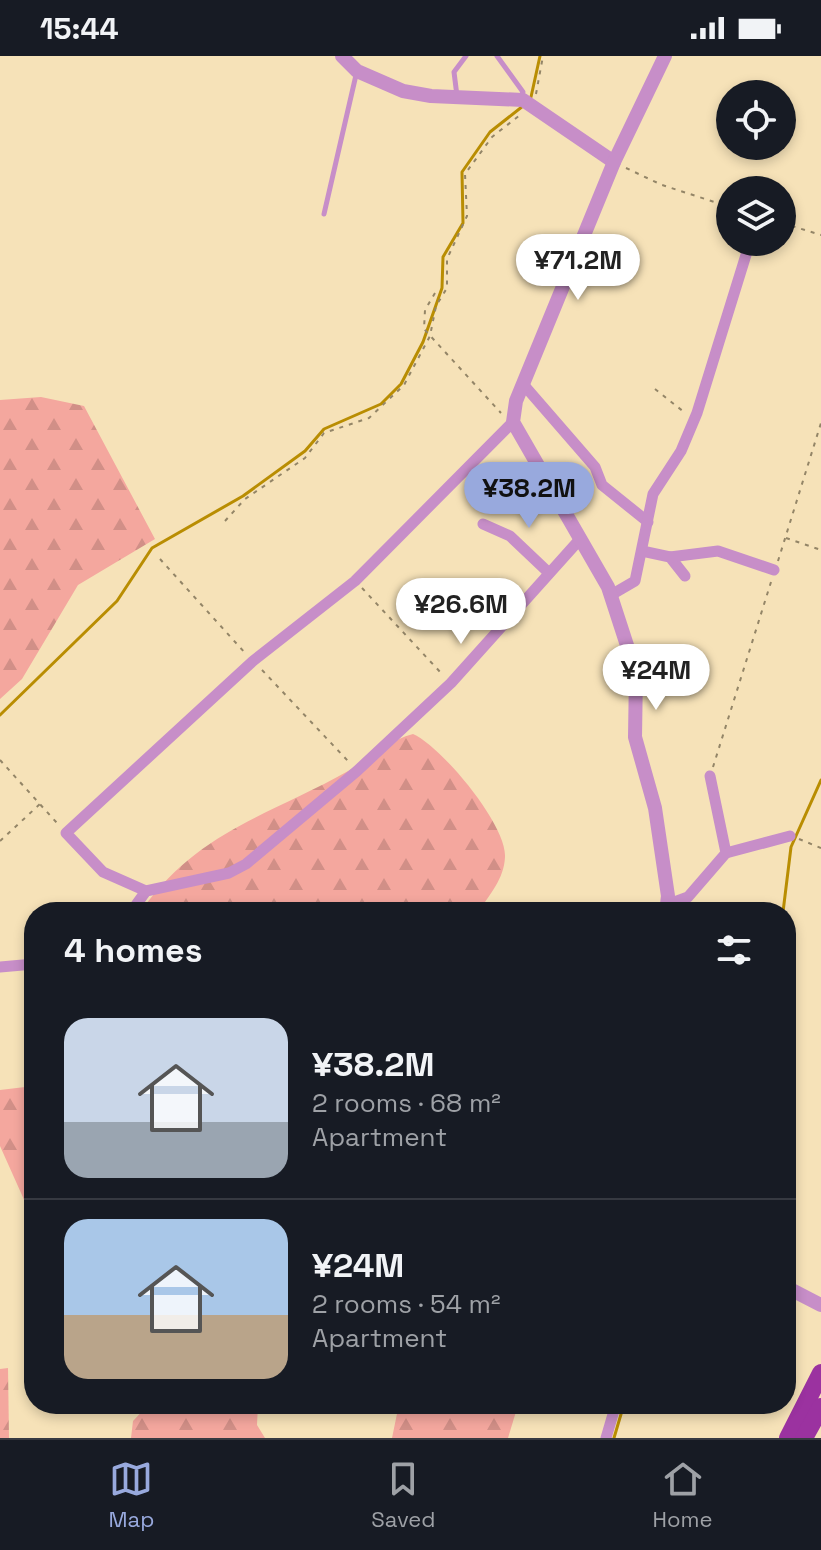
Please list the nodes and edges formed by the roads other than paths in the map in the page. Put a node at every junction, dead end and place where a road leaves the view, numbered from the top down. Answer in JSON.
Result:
{"nodes":[{"id":1,"x":342,"y":56,"type":"edge"},
{"id":2,"x":466,"y":56,"type":"edge"},
{"id":3,"x":497,"y":56,"type":"edge"},
{"id":4,"x":665,"y":56,"type":"edge"},
{"id":5,"x":357,"y":71,"type":"junction"},
{"id":6,"x":458,"y":97,"type":"junction"},
{"id":7,"x":524,"y":102,"type":"junction"},
{"id":8,"x":614,"y":162,"type":"junction"},
{"id":9,"x":324,"y":214,"type":"dead end"},
{"id":10,"x":746,"y":256,"type":"edge"},
{"id":11,"x":523,"y":384,"type":"junction"},
{"id":12,"x":513,"y":419,"type":"junction"},
{"id":13,"x":648,"y":522,"type":"junction"},
{"id":14,"x":483,"y":524,"type":"dead end"},
{"id":15,"x":581,"y":538,"type":"junction"},
{"id":16,"x":642,"y":551,"type":"junction"},
{"id":17,"x":670,"y":557,"type":"junction"},
{"id":18,"x":774,"y":570,"type":"road end"},
{"id":19,"x":549,"y":573,"type":"junction"},
{"id":20,"x":685,"y":576,"type":"dead end"},
{"id":21,"x":611,"y":595,"type":"junction"},
{"id":22,"x":710,"y":776,"type":"road end"},
{"id":23,"x":790,"y":836,"type":"road end"},
{"id":24,"x":726,"y":853,"type":"junction"},
{"id":25,"x":146,"y":891,"type":"junction"},
{"id":26,"x":138,"y":902,"type":"edge"},
{"id":27,"x":667,"y":902,"type":"edge"},
{"id":28,"x":679,"y":902,"type":"edge"},
{"id":29,"x":24,"y":965,"type":"edge"},
{"id":30,"x":0,"y":967,"type":"edge"},
{"id":31,"x":796,"y":1292,"type":"edge"},
{"id":32,"x":821,"y":1305,"type":"edge"},
{"id":33,"x":821,"y":1373,"type":"edge"},
{"id":34,"x":821,"y":1407,"type":"edge"},
{"id":35,"x":613,"y":1414,"type":"edge"},
{"id":36,"x":606,"y":1438,"type":"edge"},
{"id":37,"x":788,"y":1438,"type":"edge"},
{"id":38,"x":804,"y":1438,"type":"edge"}],
"edges":[{"from":1,"to":5,"type":"street"},
{"from":2,"to":6,"type":"lane"},
{"from":3,"to":7,"type":"lane"},
{"from":4,"to":8,"type":"street"},
{"from":5,"to":6,"type":"street"},
{"from":5,"to":9,"type":"lane"},
{"from":6,"to":7,"type":"street"},
{"from":7,"to":8,"type":"street"},
{"from":8,"to":11,"type":"street"},
{"from":10,"to":13,"type":"street"},
{"from":11,"to":12,"type":"street"},
{"from":11,"to":13,"type":"street"},
{"from":12,"to":15,"type":"street"},
{"from":12,"to":25,"type":"street"},
{"from":13,"to":16,"type":"street"},
{"from":14,"to":19,"type":"street"},
{"from":15,"to":19,"type":"street"},
{"from":15,"to":21,"type":"street"},
{"from":16,"to":17,"type":"street"},
{"from":16,"to":21,"type":"street"},
{"from":17,"to":18,"type":"street"},
{"from":17,"to":20,"type":"street"},
{"from":19,"to":25,"type":"street"},
{"from":21,"to":27,"type":"street"},
{"from":22,"to":24,"type":"street"},
{"from":23,"to":24,"type":"street"},
{"from":24,"to":28,"type":"street"},
{"from":25,"to":26,"type":"street"},
{"from":29,"to":30,"type":"street"},
{"from":31,"to":32,"type":"street"},
{"from":33,"to":37,"type":"highway"},
{"from":34,"to":38,"type":"highway"},
{"from":35,"to":36,"type":"street"}]}
